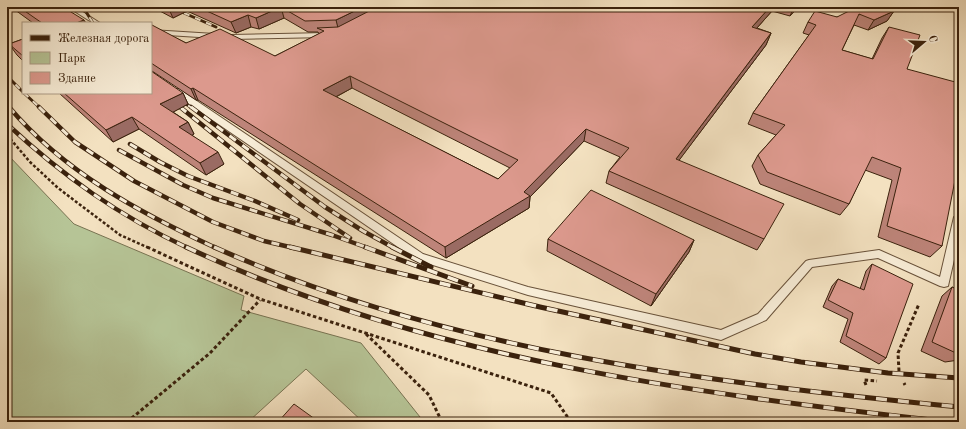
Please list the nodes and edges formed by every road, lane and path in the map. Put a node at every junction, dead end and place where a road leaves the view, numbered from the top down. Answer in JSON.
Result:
{"nodes":[{"id":1,"x":71,"y":7,"type":"edge"},
{"id":2,"x":95,"y":22,"type":"edge"},
{"id":3,"x":152,"y":32,"type":"edge"},
{"id":4,"x":332,"y":35,"type":"edge"},
{"id":5,"x":171,"y":88,"type":"edge"},
{"id":6,"x":7,"y":135,"type":"edge"},
{"id":7,"x":959,"y":218,"type":"edge"},
{"id":8,"x":260,"y":299,"type":"junction"},
{"id":9,"x":919,"y":304,"type":"dead end"},
{"id":10,"x":364,"y":333,"type":"junction"},
{"id":11,"x":899,"y":371,"type":"dead end"},
{"id":12,"x":877,"y":381,"type":"dead end"},
{"id":13,"x":866,"y":385,"type":"dead end"},
{"id":14,"x":127,"y":422,"type":"edge"},
{"id":15,"x":442,"y":422,"type":"edge"},
{"id":16,"x":570,"y":422,"type":"edge"}],
"edges":[{"from":1,"to":2,"type":"lane"},
{"from":3,"to":4,"type":"lane"},
{"from":5,"to":7,"type":"lane"},
{"from":6,"to":8,"type":"path"},
{"from":8,"to":10,"type":"path"},
{"from":8,"to":14,"type":"path"},
{"from":9,"to":11,"type":"path"},
{"from":10,"to":15,"type":"path"},
{"from":10,"to":16,"type":"path"},
{"from":12,"to":13,"type":"path"}]}
